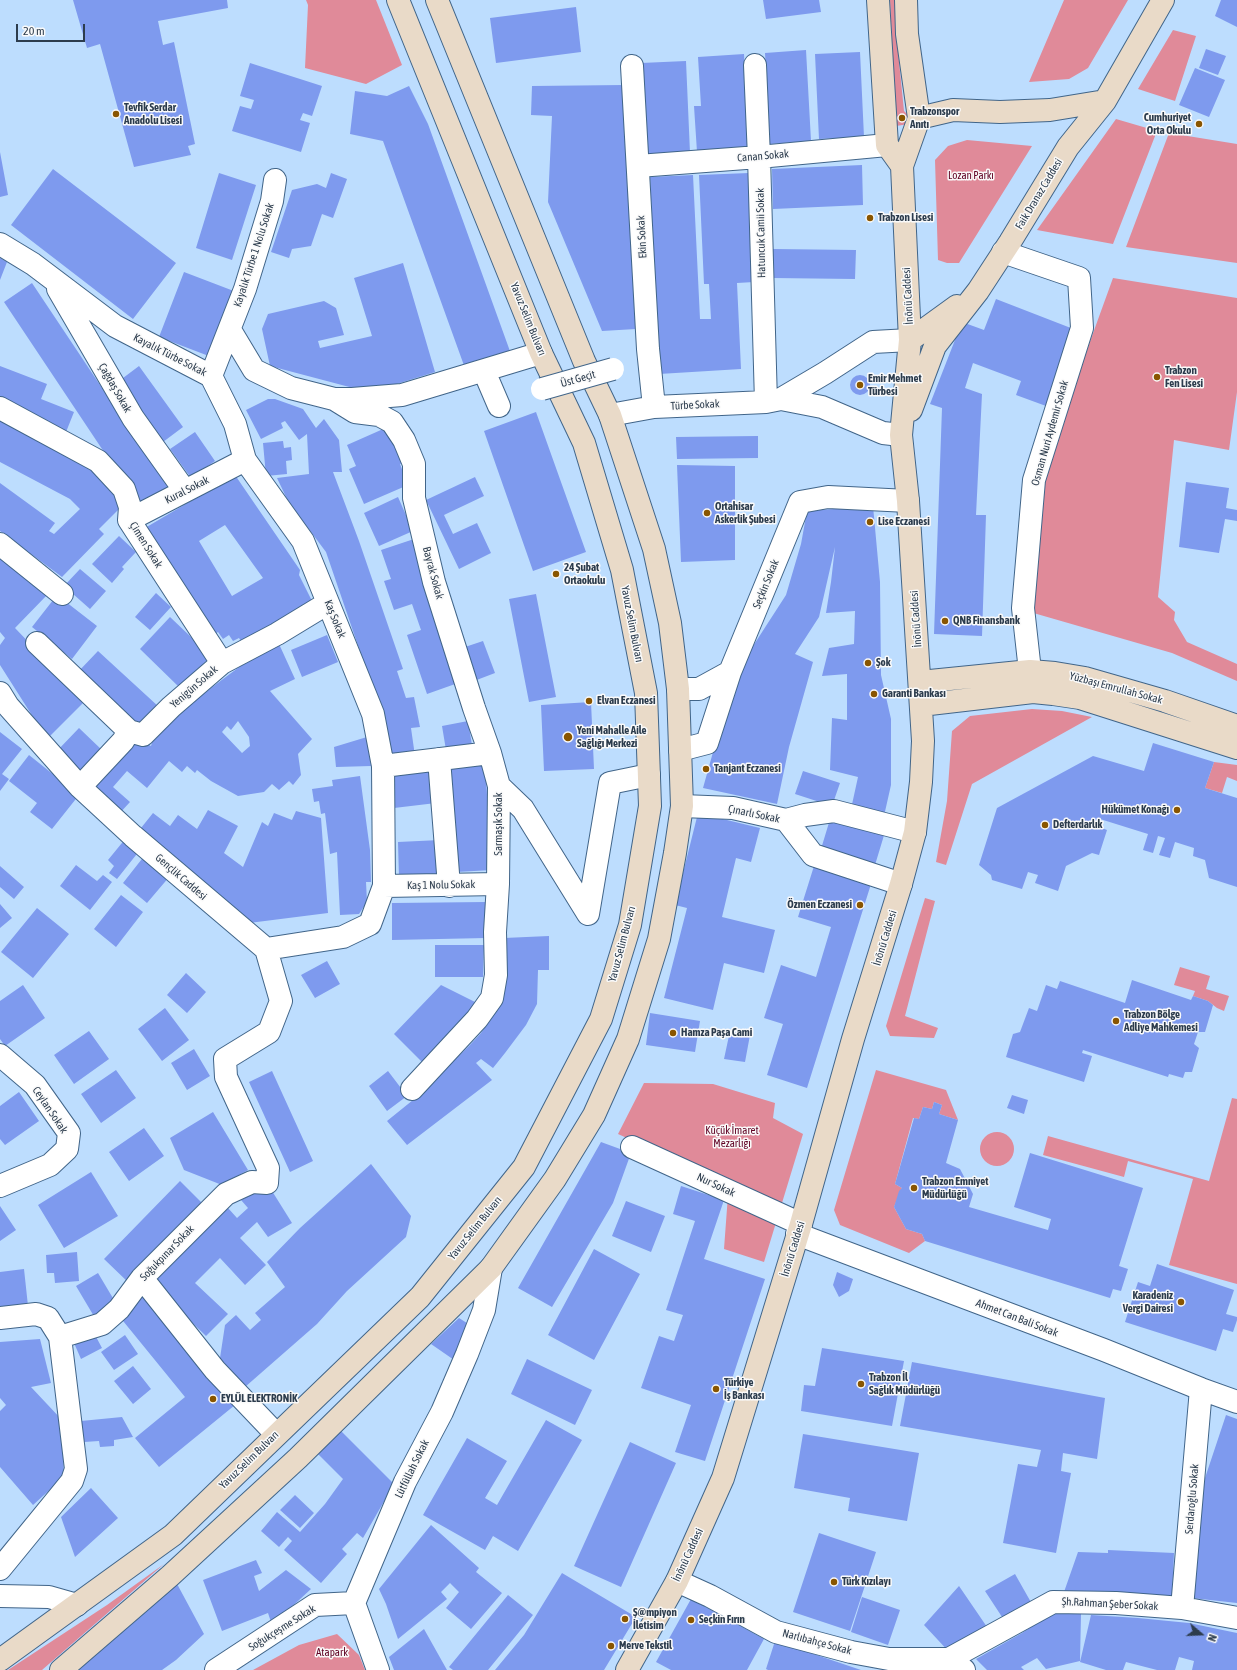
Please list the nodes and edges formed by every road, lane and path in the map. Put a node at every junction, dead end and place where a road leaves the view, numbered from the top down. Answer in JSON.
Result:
{"nodes":[{"id":1,"x":398,"y":0,"type":"edge"},
{"id":2,"x":437,"y":0,"type":"edge"},
{"id":3,"x":878,"y":0,"type":"edge"},
{"id":4,"x":906,"y":0,"type":"edge"},
{"id":5,"x":1163,"y":0,"type":"edge"},
{"id":6,"x":755,"y":65,"type":"dead end"},
{"id":7,"x":632,"y":66,"type":"dead end"},
{"id":8,"x":1105,"y":101,"type":"junction"},
{"id":9,"x":919,"y":118,"type":"junction"},
{"id":10,"x":887,"y":145,"type":"junction"},
{"id":11,"x":759,"y":157,"type":"junction"},
{"id":12,"x":638,"y":166,"type":"junction"},
{"id":13,"x":902,"y":166,"type":"junction"},
{"id":14,"x":275,"y":180,"type":"dead end"},
{"id":15,"x":0,"y":244,"type":"edge"},
{"id":16,"x":1003,"y":252,"type":"junction"},
{"id":17,"x":53,"y":280,"type":"junction"},
{"id":18,"x":978,"y":291,"type":"junction"},
{"id":19,"x":230,"y":330,"type":"junction"},
{"id":20,"x":910,"y":340,"type":"junction"},
{"id":21,"x":541,"y":353,"type":"junction"},
{"id":22,"x":231,"y":369,"type":"junction"},
{"id":23,"x":484,"y":370,"type":"junction"},
{"id":24,"x":608,"y":378,"type":"junction"},
{"id":25,"x":542,"y":389,"type":"dead end"},
{"id":26,"x":334,"y":399,"type":"junction"},
{"id":27,"x":773,"y":400,"type":"junction"},
{"id":28,"x":499,"y":406,"type":"dead end"},
{"id":29,"x":654,"y":407,"type":"junction"},
{"id":30,"x":0,"y":408,"type":"edge"},
{"id":31,"x":610,"y":415,"type":"junction"},
{"id":32,"x":901,"y":435,"type":"junction"},
{"id":33,"x":245,"y":460,"type":"junction"},
{"id":34,"x":185,"y":491,"type":"junction"},
{"id":35,"x":908,"y":501,"type":"junction"},
{"id":36,"x":129,"y":520,"type":"junction"},
{"id":37,"x":0,"y":544,"type":"edge"},
{"id":38,"x":62,"y":594,"type":"dead end"},
{"id":39,"x":328,"y":603,"type":"junction"},
{"id":40,"x":37,"y":643,"type":"dead end"},
{"id":41,"x":222,"y":663,"type":"junction"},
{"id":42,"x":1030,"y":671,"type":"junction"},
{"id":43,"x":730,"y":672,"type":"junction"},
{"id":44,"x":920,"y":682,"type":"junction"},
{"id":45,"x":689,"y":689,"type":"junction"},
{"id":46,"x":3,"y":705,"type":"edge"},
{"id":47,"x":921,"y":705,"type":"junction"},
{"id":48,"x":714,"y":718,"type":"junction"},
{"id":49,"x":1237,"y":726,"type":"edge"},
{"id":50,"x":129,"y":731,"type":"junction"},
{"id":51,"x":1237,"y":748,"type":"edge"},
{"id":52,"x":680,"y":750,"type":"junction"},
{"id":53,"x":490,"y":753,"type":"junction"},
{"id":54,"x":439,"y":759,"type":"junction"},
{"id":55,"x":383,"y":766,"type":"junction"},
{"id":56,"x":649,"y":775,"type":"junction"},
{"id":57,"x":499,"y":786,"type":"junction"},
{"id":58,"x":80,"y":787,"type":"junction"},
{"id":59,"x":682,"y":806,"type":"junction"},
{"id":60,"x":786,"y":820,"type":"junction"},
{"id":61,"x":915,"y":832,"type":"junction"},
{"id":62,"x":498,"y":884,"type":"junction"},
{"id":63,"x":901,"y":884,"type":"junction"},
{"id":64,"x":384,"y":886,"type":"junction"},
{"id":65,"x":449,"y":886,"type":"junction"},
{"id":66,"x":266,"y":949,"type":"junction"},
{"id":67,"x":0,"y":1055,"type":"edge"},
{"id":68,"x":412,"y":1089,"type":"dead end"},
{"id":69,"x":632,"y":1147,"type":"dead end"},
{"id":70,"x":0,"y":1186,"type":"edge"},
{"id":71,"x":799,"y":1229,"type":"junction"},
{"id":72,"x":490,"y":1268,"type":"junction"},
{"id":73,"x":142,"y":1278,"type":"junction"},
{"id":74,"x":0,"y":1318,"type":"edge"},
{"id":75,"x":60,"y":1336,"type":"junction"},
{"id":76,"x":1201,"y":1389,"type":"junction"},
{"id":77,"x":1237,"y":1402,"type":"edge"},
{"id":78,"x":276,"y":1434,"type":"junction"},
{"id":79,"x":0,"y":1569,"type":"edge"},
{"id":80,"x":677,"y":1581,"type":"junction"},
{"id":81,"x":0,"y":1596,"type":"edge"},
{"id":82,"x":354,"y":1603,"type":"junction"},
{"id":83,"x":77,"y":1605,"type":"junction"},
{"id":84,"x":1182,"y":1608,"type":"junction"},
{"id":85,"x":1237,"y":1618,"type":"edge"},
{"id":86,"x":0,"y":1660,"type":"edge"},
{"id":87,"x":887,"y":1664,"type":"edge"},
{"id":88,"x":957,"y":1664,"type":"edge"},
{"id":89,"x":61,"y":1670,"type":"edge"},
{"id":90,"x":216,"y":1670,"type":"edge"},
{"id":91,"x":378,"y":1670,"type":"edge"},
{"id":92,"x":627,"y":1670,"type":"edge"}],
"edges":[{"from":1,"to":21,"type":"main road","name":"Yavuz Selim Bulvarı"},
{"from":2,"to":24,"type":"main road"},
{"from":3,"to":10,"type":"main road"},
{"from":4,"to":9,"type":"main road","name":"İnönü Caddesi"},
{"from":5,"to":8,"type":"main road","name":"Faik Dranaz Caddesi"},
{"from":6,"to":11,"type":"street","name":"Hatuncuk Camii Sokak"},
{"from":7,"to":12,"type":"street","name":"Ekin Sokak"},
{"from":8,"to":9,"type":"main road"},
{"from":8,"to":16,"type":"main road","name":"Faik Dranaz Caddesi"},
{"from":9,"to":13,"type":"main road","name":"İnönü Caddesi"},
{"from":10,"to":11,"type":"street","name":"Canan Sokak"},
{"from":10,"to":13,"type":"main road"},
{"from":11,"to":12,"type":"street","name":"Canan Sokak"},
{"from":11,"to":27,"type":"street","name":"Hatuncuk Camii Sokak"},
{"from":12,"to":29,"type":"street","name":"Ekin Sokak"},
{"from":13,"to":20,"type":"main road","name":"İnönü Caddesi"},
{"from":14,"to":19,"type":"street","name":"Kayalık Türbe 1 Nolu Sokak"},
{"from":15,"to":17,"type":"street","name":"Kayalık Türbe Sokak"},
{"from":16,"to":18,"type":"main road","name":"Faik Dranaz Caddesi"},
{"from":16,"to":42,"type":"street","name":"Osman Nuri Aydemir Sokak"},
{"from":17,"to":22,"type":"street","name":"Kayalık Türbe Sokak"},
{"from":17,"to":34,"type":"street","name":"Çağdaş Sokak"},
{"from":18,"to":20,"type":"main road","name":"Faik Dranaz Caddesi"},
{"from":18,"to":32,"type":"main road","name":"Faik Dranaz Caddesi"},
{"from":19,"to":22,"type":"street","name":"Kayalık Türbe Sokak"},
{"from":19,"to":22,"type":"street","name":"Kayalık Türbe Sokak"},
{"from":20,"to":27,"type":"street","name":"Türbe Sokak"},
{"from":20,"to":32,"type":"main road","name":"İnönü Caddesi"},
{"from":21,"to":23,"type":"street","name":"Kayalık Türbe Sokak"},
{"from":21,"to":56,"type":"main road","name":"Yavuz Selim Bulvarı"},
{"from":22,"to":26,"type":"street","name":"Kayalık Türbe Sokak"},
{"from":22,"to":33,"type":"street","name":"Kaş Sokak"},
{"from":23,"to":26,"type":"street","name":"Kayalık Türbe Sokak"},
{"from":23,"to":28,"type":"street"},
{"from":24,"to":25,"type":"street","name":"Üst Geçit","bridge":true},
{"from":24,"to":31,"type":"main road"},
{"from":26,"to":53,"type":"street","name":"Bayrak Sokak"},
{"from":27,"to":29,"type":"street","name":"Türbe Sokak"},
{"from":27,"to":32,"type":"street","name":"Türbe Sokak"},
{"from":29,"to":31,"type":"street","name":"Türbe Sokak"},
{"from":30,"to":36,"type":"street","name":"Çimen Sokak"},
{"from":31,"to":45,"type":"main road"},
{"from":32,"to":35,"type":"main road","name":"İnönü Caddesi"},
{"from":33,"to":34,"type":"street","name":"Kural Sokak"},
{"from":33,"to":39,"type":"street","name":"Kaş Sokak"},
{"from":34,"to":36,"type":"street","name":"Kural Sokak"},
{"from":35,"to":43,"type":"street","name":"Seçkin Sokak"},
{"from":35,"to":44,"type":"main road","name":"İnönü Caddesi"},
{"from":36,"to":41,"type":"street","name":"Çimen Sokak"},
{"from":37,"to":38,"type":"street"},
{"from":39,"to":41,"type":"street","name":"Yenigün Sokak"},
{"from":39,"to":55,"type":"street","name":"Kaş Sokak"},
{"from":40,"to":50,"type":"street"},
{"from":41,"to":50,"type":"street","name":"Yenigün Sokak"},
{"from":42,"to":44,"type":"main road","name":"Yüzbaşı Emrullah Sokak"},
{"from":42,"to":49,"type":"main road","name":"Yüzbaşı Emrullah Sokak"},
{"from":43,"to":45,"type":"street"},
{"from":43,"to":48,"type":"street","name":"Seçkin Sokak"},
{"from":44,"to":47,"type":"main road","name":"İnönü Caddesi"},
{"from":45,"to":48,"type":"street"},
{"from":45,"to":52,"type":"main road"},
{"from":46,"to":58,"type":"street","name":"Gençlik Caddesi"},
{"from":47,"to":51,"type":"main road","name":"Yüzbaşı Emrullah Sokak"},
{"from":47,"to":61,"type":"main road","name":"İnönü Caddesi"},
{"from":48,"to":52,"type":"street","name":"Seçkin Sokak"},
{"from":50,"to":58,"type":"street"},
{"from":52,"to":59,"type":"main road"},
{"from":53,"to":54,"type":"street"},
{"from":53,"to":57,"type":"street","name":"Bayrak Sokak"},
{"from":54,"to":55,"type":"street"},
{"from":54,"to":65,"type":"street"},
{"from":55,"to":64,"type":"street","name":"Kaş Sokak"},
{"from":56,"to":57,"type":"street","name":"Sarmaşık Sokak"},
{"from":56,"to":78,"type":"main road","name":"Yavuz Selim Bulvarı"},
{"from":57,"to":62,"type":"street","name":"Sarmaşık Sokak"},
{"from":58,"to":66,"type":"street","name":"Gençlik Caddesi"},
{"from":59,"to":60,"type":"street","name":"Çınarlı Sokak"},
{"from":59,"to":72,"type":"main road"},
{"from":60,"to":61,"type":"street"},
{"from":60,"to":63,"type":"street","name":"Çınarlı Sokak"},
{"from":61,"to":63,"type":"main road","name":"İnönü Caddesi"},
{"from":62,"to":65,"type":"street","name":"Kaş 1 Nolu Sokak"},
{"from":62,"to":68,"type":"street","name":"Sarmaşık Sokak"},
{"from":63,"to":71,"type":"main road","name":"İnönü Caddesi"},
{"from":64,"to":65,"type":"street","name":"Kaş 1 Nolu Sokak"},
{"from":64,"to":66,"type":"street"},
{"from":66,"to":73,"type":"street","name":"Soğukpınar Sokak"},
{"from":67,"to":70,"type":"street","name":"Ceylan Sokak"},
{"from":69,"to":71,"type":"street","name":"Nur Sokak"},
{"from":71,"to":76,"type":"street","name":"Ahmet Can Bali Sokak"},
{"from":71,"to":80,"type":"main road","name":"İnönü Caddesi"},
{"from":72,"to":82,"type":"street","name":"Lütfüllah Sokak"},
{"from":72,"to":89,"type":"main road"},
{"from":73,"to":75,"type":"street","name":"Soğukpınar Sokak"},
{"from":73,"to":78,"type":"street"},
{"from":74,"to":75,"type":"street"},
{"from":75,"to":79,"type":"street"},
{"from":76,"to":77,"type":"street","name":"Ahmet Can Bali Sokak"},
{"from":76,"to":84,"type":"street","name":"Serdaroğlu Sokak"},
{"from":78,"to":83,"type":"main road","name":"Yavuz Selim Bulvarı"},
{"from":80,"to":87,"type":"street","name":"Narlıbahçe Sokak"},
{"from":80,"to":92,"type":"main road","name":"İnönü Caddesi"},
{"from":81,"to":83,"type":"street"},
{"from":82,"to":90,"type":"street","name":"Soğukçeşme Sokak"},
{"from":82,"to":91,"type":"street"},
{"from":83,"to":86,"type":"main road","name":"Yavuz Selim Bulvarı"},
{"from":84,"to":85,"type":"street","name":"Şh.Rahman Şeber Sokak"},
{"from":84,"to":88,"type":"street","name":"Şh.Rahman Şeber Sokak"},
{"from":87,"to":88,"type":"street","name":"Narlıbahçe Sokak"}]}
